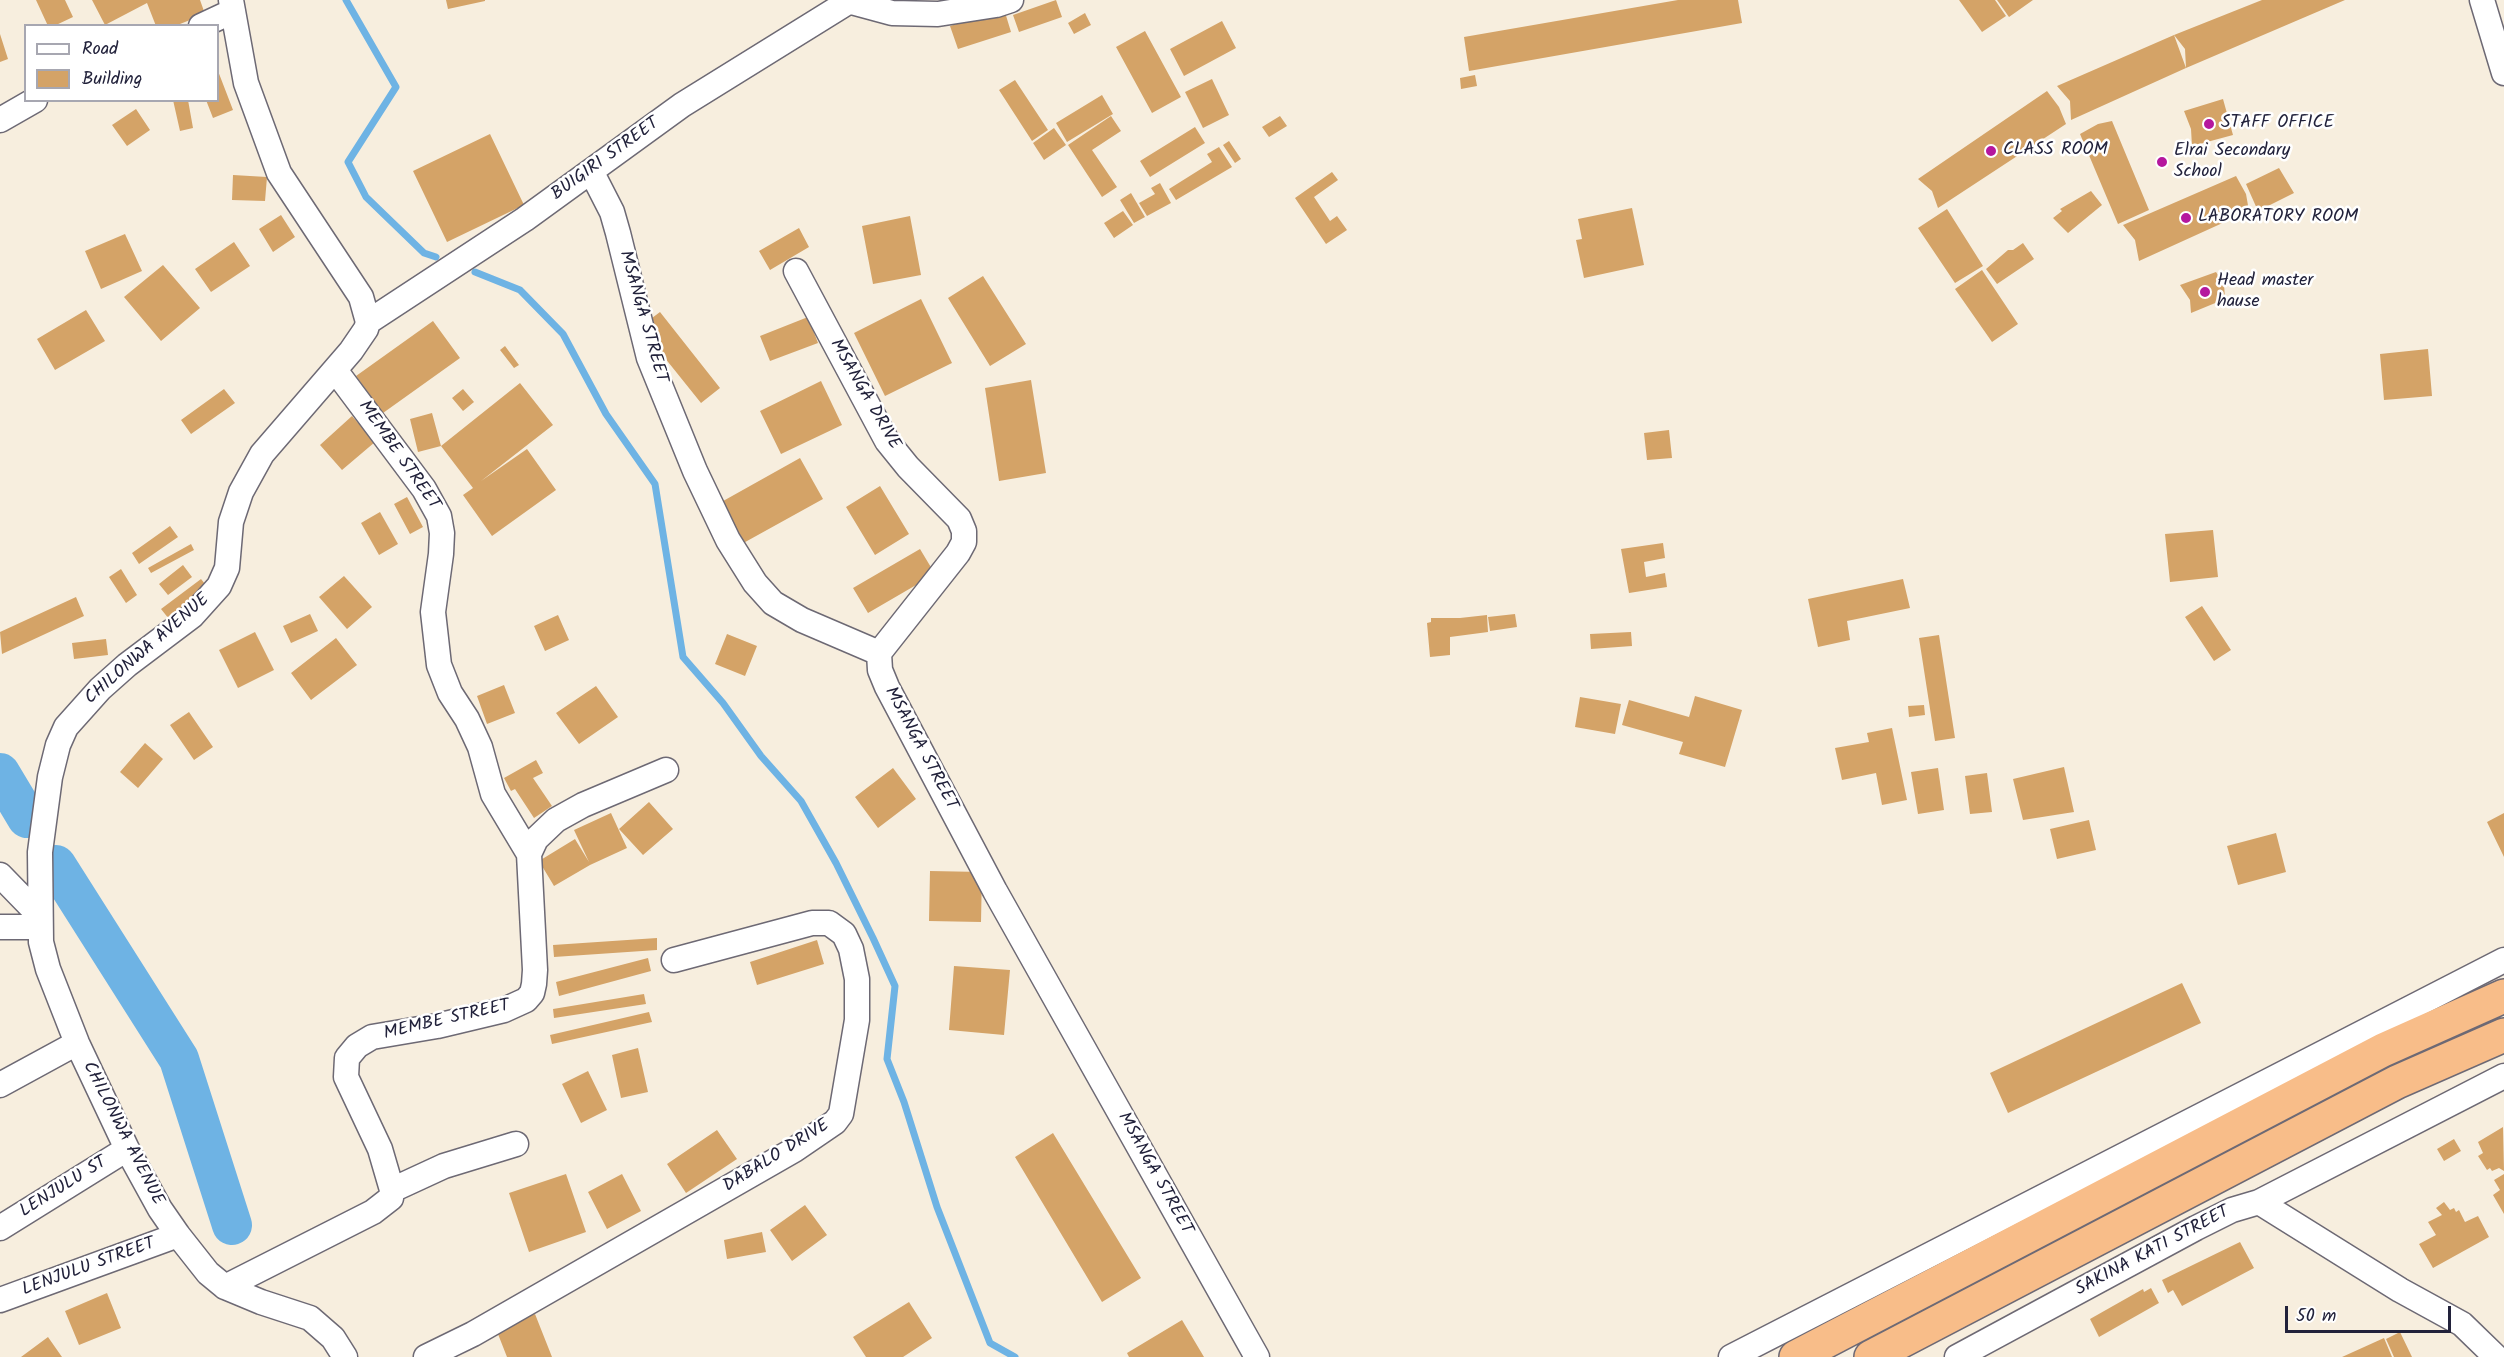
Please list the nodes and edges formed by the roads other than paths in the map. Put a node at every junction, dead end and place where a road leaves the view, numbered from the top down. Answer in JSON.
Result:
{"nodes":[{"id":1,"x":1011,"y":0,"type":"edge"},
{"id":2,"x":2482,"y":0,"type":"edge"},
{"id":3,"x":857,"y":2,"type":"edge"},
{"id":4,"x":232,"y":6,"type":"edge"},
{"id":5,"x":204,"y":24,"type":"edge"},
{"id":6,"x":2504,"y":73,"type":"edge"},
{"id":7,"x":32,"y":102,"type":"edge"},
{"id":8,"x":0,"y":120,"type":"edge"},
{"id":9,"x":591,"y":171,"type":"junction"},
{"id":10,"x":796,"y":271,"type":"dead end"},
{"id":11,"x":368,"y":322,"type":"junction"},
{"id":12,"x":335,"y":370,"type":"junction"},
{"id":13,"x":879,"y":653,"type":"junction"},
{"id":14,"x":666,"y":770,"type":"dead end"},
{"id":15,"x":529,"y":854,"type":"junction"},
{"id":16,"x":0,"y":875,"type":"edge"},
{"id":17,"x":40,"y":922,"type":"junction"},
{"id":18,"x":0,"y":927,"type":"edge"},
{"id":19,"x":674,"y":960,"type":"dead end"},
{"id":20,"x":2504,"y":960,"type":"edge"},
{"id":21,"x":2504,"y":996,"type":"edge"},
{"id":22,"x":2504,"y":1035,"type":"edge"},
{"id":23,"x":77,"y":1043,"type":"junction"},
{"id":24,"x":2504,"y":1076,"type":"edge"},
{"id":25,"x":0,"y":1085,"type":"edge"},
{"id":26,"x":516,"y":1144,"type":"dead end"},
{"id":27,"x":127,"y":1149,"type":"junction"},
{"id":28,"x":392,"y":1190,"type":"junction"},
{"id":29,"x":2259,"y":1202,"type":"junction"},
{"id":30,"x":0,"y":1228,"type":"edge"},
{"id":31,"x":178,"y":1235,"type":"junction"},
{"id":32,"x":225,"y":1287,"type":"junction"},
{"id":33,"x":0,"y":1300,"type":"edge"},
{"id":34,"x":345,"y":1357,"type":"edge"},
{"id":35,"x":426,"y":1357,"type":"edge"},
{"id":36,"x":1257,"y":1357,"type":"edge"},
{"id":37,"x":1731,"y":1357,"type":"edge"},
{"id":38,"x":1796,"y":1357,"type":"edge"},
{"id":39,"x":1871,"y":1357,"type":"edge"},
{"id":40,"x":1957,"y":1357,"type":"edge"},
{"id":41,"x":2496,"y":1357,"type":"edge"}],
"edges":[{"from":1,"to":3,"type":"street"},
{"from":2,"to":6,"type":"street"},
{"from":3,"to":9,"type":"street","name":"BUIGIRI STREET"},
{"from":4,"to":5,"type":"street"},
{"from":4,"to":11,"type":"street"},
{"from":7,"to":8,"type":"street"},
{"from":9,"to":11,"type":"street","name":"BUIGIRI STREET"},
{"from":9,"to":13,"type":"street","name":"MSANGA STREET"},
{"from":10,"to":13,"type":"street","name":"MSANGA DRIVE"},
{"from":11,"to":12,"type":"street","name":"CHILONWA AVENUE"},
{"from":12,"to":15,"type":"street","name":"MEMBE STREET"},
{"from":12,"to":17,"type":"street","name":"CHILONWA AVENUE"},
{"from":13,"to":36,"type":"street","name":"MSANGA STREET"},
{"from":14,"to":15,"type":"street"},
{"from":15,"to":28,"type":"street","name":"MEMBE STREET"},
{"from":16,"to":17,"type":"street"},
{"from":17,"to":18,"type":"street"},
{"from":17,"to":23,"type":"street","name":"CHILONWA AVENUE"},
{"from":19,"to":35,"type":"street","name":"DABALO DRIVE"},
{"from":20,"to":37,"type":"street"},
{"from":21,"to":38,"type":"highway"},
{"from":22,"to":39,"type":"highway"},
{"from":23,"to":25,"type":"street"},
{"from":23,"to":27,"type":"street","name":"CHILONWA AVENUE"},
{"from":24,"to":29,"type":"street","name":"SAKINA KATI STREET"},
{"from":26,"to":28,"type":"street"},
{"from":27,"to":30,"type":"street","name":"LENJULU ST"},
{"from":27,"to":31,"type":"street","name":"CHILONWA AVENUE"},
{"from":28,"to":32,"type":"street"},
{"from":29,"to":40,"type":"street","name":"SAKINA KATI STREET"},
{"from":29,"to":41,"type":"street"},
{"from":31,"to":32,"type":"street","name":"CHILONWA AVENUE"},
{"from":31,"to":33,"type":"street","name":"LENJULU STREET"},
{"from":32,"to":34,"type":"street","name":"CHILONWA AVENUE"}]}
